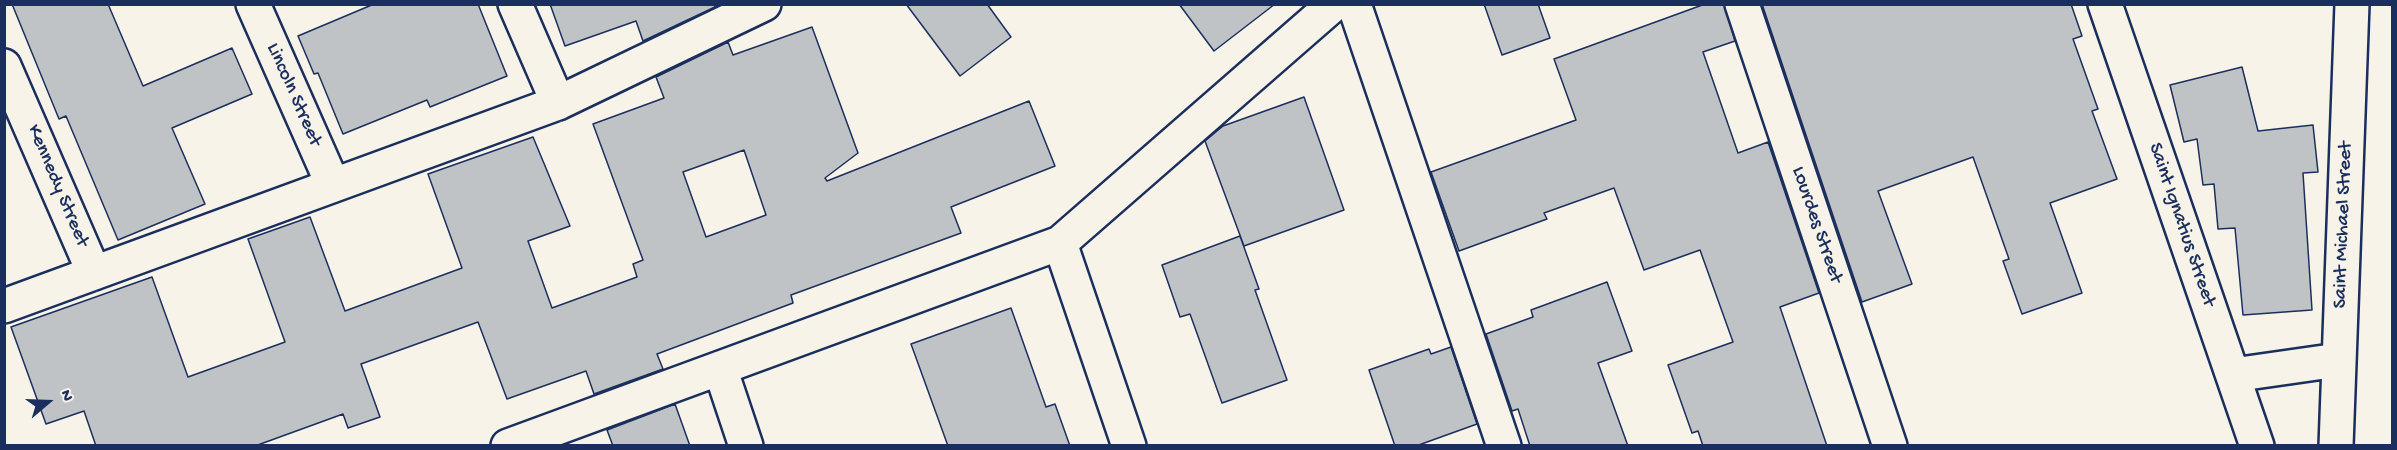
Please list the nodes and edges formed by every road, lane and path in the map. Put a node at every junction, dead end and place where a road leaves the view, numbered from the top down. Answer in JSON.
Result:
{"nodes":[{"id":1,"x":254,"y":4,"type":"edge"},
{"id":2,"x":515,"y":4,"type":"edge"},
{"id":3,"x":764,"y":4,"type":"edge"},
{"id":4,"x":1334,"y":4,"type":"edge"},
{"id":5,"x":1354,"y":4,"type":"edge"},
{"id":6,"x":1742,"y":4,"type":"edge"},
{"id":7,"x":2105,"y":4,"type":"edge"},
{"id":8,"x":2352,"y":4,"type":"edge"},
{"id":9,"x":4,"y":66,"type":"edge"},
{"id":10,"x":558,"y":103,"type":"junction"},
{"id":11,"x":333,"y":184,"type":"junction"},
{"id":12,"x":1060,"y":243,"type":"junction"},
{"id":13,"x":94,"y":273,"type":"junction"},
{"id":14,"x":4,"y":306,"type":"edge"},
{"id":15,"x":2338,"y":360,"type":"junction"},
{"id":16,"x":720,"y":368,"type":"junction"},
{"id":17,"x":2233,"y":375,"type":"junction"},
{"id":18,"x":508,"y":446,"type":"edge"},
{"id":19,"x":746,"y":446,"type":"edge"},
{"id":20,"x":1129,"y":446,"type":"edge"},
{"id":21,"x":1504,"y":446,"type":"edge"},
{"id":22,"x":1890,"y":446,"type":"edge"},
{"id":23,"x":2257,"y":446,"type":"edge"},
{"id":24,"x":2336,"y":446,"type":"edge"}],
"edges":[{"from":1,"to":11,"type":"street","name":"Lincoln Street"},
{"from":2,"to":10,"type":"street"},
{"from":3,"to":10,"type":"street"},
{"from":4,"to":12,"type":"street"},
{"from":5,"to":21,"type":"street"},
{"from":6,"to":22,"type":"street","name":"Lourdes Street"},
{"from":7,"to":17,"type":"street","name":"Saint Ignatius Street"},
{"from":8,"to":15,"type":"street","name":"Saint Michael Street"},
{"from":9,"to":13,"type":"street","name":"Kennedy Street"},
{"from":10,"to":11,"type":"street"},
{"from":11,"to":13,"type":"street"},
{"from":12,"to":16,"type":"street"},
{"from":12,"to":20,"type":"street"},
{"from":13,"to":14,"type":"street"},
{"from":15,"to":17,"type":"street"},
{"from":15,"to":24,"type":"street","name":"Saint Michael Street"},
{"from":16,"to":18,"type":"street"},
{"from":16,"to":19,"type":"street"},
{"from":17,"to":23,"type":"street","name":"Saint Ignatius Street"}]}
